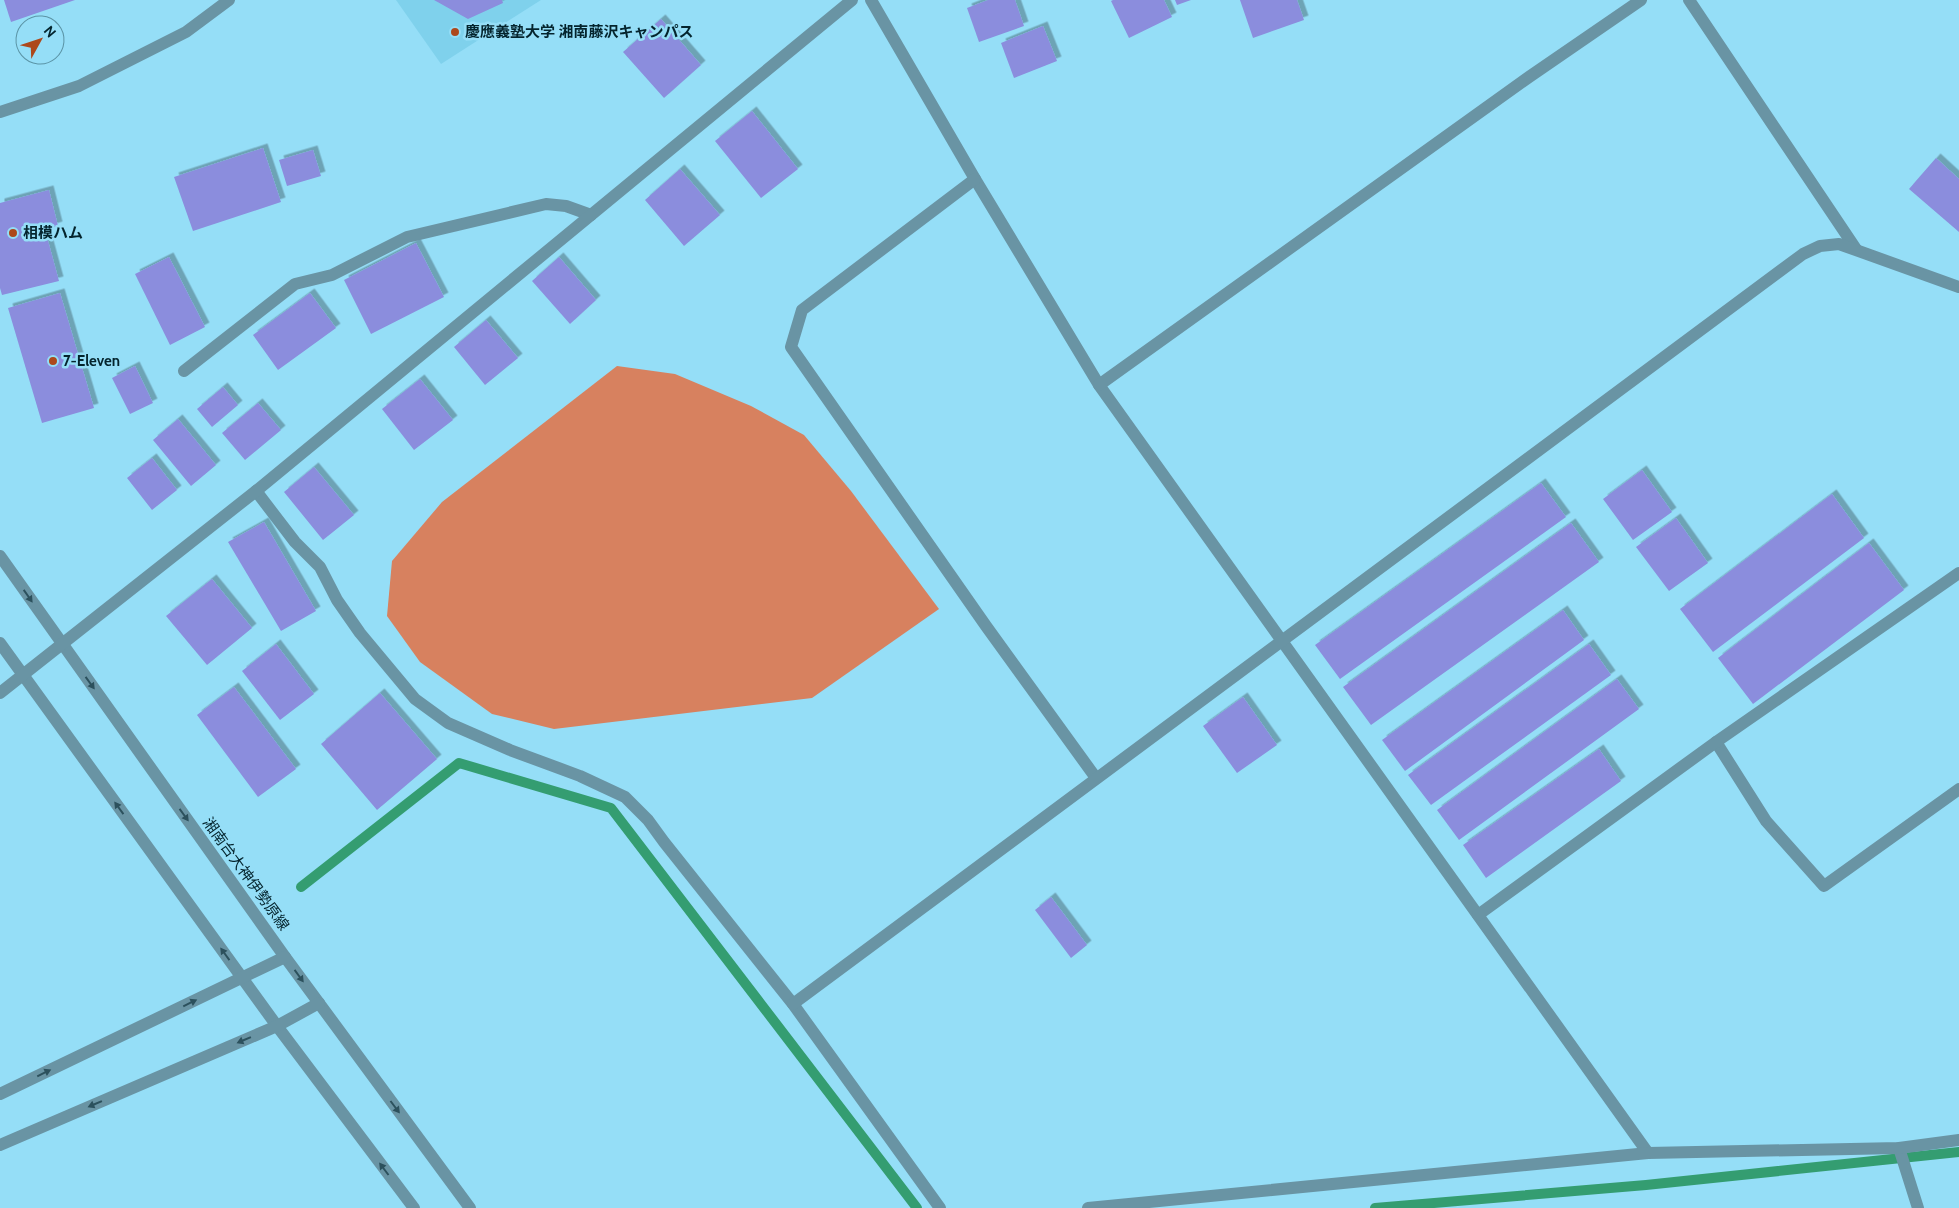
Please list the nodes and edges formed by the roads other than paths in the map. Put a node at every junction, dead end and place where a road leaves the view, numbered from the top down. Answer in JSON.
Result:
{"nodes":[{"id":1,"x":229,"y":0,"type":"edge"},
{"id":2,"x":852,"y":0,"type":"edge"},
{"id":3,"x":871,"y":0,"type":"edge"},
{"id":4,"x":1641,"y":0,"type":"edge"},
{"id":5,"x":1689,"y":0,"type":"edge"},
{"id":6,"x":0,"y":112,"type":"edge"},
{"id":7,"x":975,"y":179,"type":"junction"},
{"id":8,"x":591,"y":215,"type":"junction"},
{"id":9,"x":1856,"y":248,"type":"junction"},
{"id":10,"x":1959,"y":287,"type":"edge"},
{"id":11,"x":184,"y":371,"type":"dead end"},
{"id":12,"x":1099,"y":385,"type":"junction"},
{"id":13,"x":256,"y":491,"type":"junction"},
{"id":14,"x":0,"y":556,"type":"edge"},
{"id":15,"x":1959,"y":573,"type":"edge"},
{"id":16,"x":1282,"y":642,"type":"junction"},
{"id":17,"x":0,"y":643,"type":"edge"},
{"id":18,"x":61,"y":643,"type":"junction"},
{"id":19,"x":22,"y":675,"type":"junction"},
{"id":20,"x":0,"y":694,"type":"edge"},
{"id":21,"x":1716,"y":742,"type":"junction"},
{"id":22,"x":1096,"y":778,"type":"junction"},
{"id":23,"x":1959,"y":788,"type":"edge"},
{"id":24,"x":1478,"y":915,"type":"junction"},
{"id":25,"x":285,"y":957,"type":"junction"},
{"id":26,"x":242,"y":978,"type":"junction"},
{"id":27,"x":319,"y":1003,"type":"junction"},
{"id":28,"x":793,"y":1004,"type":"junction"},
{"id":29,"x":277,"y":1026,"type":"junction"},
{"id":30,"x":0,"y":1094,"type":"edge"},
{"id":31,"x":1959,"y":1140,"type":"edge"},
{"id":32,"x":0,"y":1145,"type":"edge"},
{"id":33,"x":1899,"y":1148,"type":"junction"},
{"id":34,"x":1648,"y":1153,"type":"junction"},
{"id":35,"x":414,"y":1208,"type":"edge"},
{"id":36,"x":470,"y":1208,"type":"edge"},
{"id":37,"x":940,"y":1208,"type":"edge"},
{"id":38,"x":1088,"y":1208,"type":"edge"},
{"id":39,"x":1918,"y":1208,"type":"edge"}],
"edges":[{"from":1,"to":6,"type":"street"},
{"from":2,"to":8,"type":"street"},
{"from":3,"to":7,"type":"street"},
{"from":4,"to":12,"type":"street"},
{"from":5,"to":9,"type":"street"},
{"from":7,"to":12,"type":"street"},
{"from":7,"to":22,"type":"street"},
{"from":8,"to":11,"type":"street"},
{"from":8,"to":13,"type":"street"},
{"from":9,"to":10,"type":"street"},
{"from":9,"to":16,"type":"street"},
{"from":12,"to":16,"type":"street"},
{"from":13,"to":18,"type":"street"},
{"from":13,"to":28,"type":"street"},
{"from":14,"to":18,"type":"street","name":"湘南台大神伊勢原線","one_way":true},
{"from":15,"to":21,"type":"street"},
{"from":16,"to":22,"type":"street"},
{"from":16,"to":24,"type":"street"},
{"from":17,"to":19,"type":"street"},
{"from":18,"to":19,"type":"street"},
{"from":18,"to":25,"type":"street","name":"湘南台大神伊勢原線","one_way":true},
{"from":19,"to":20,"type":"street"},
{"from":26,"to":19,"type":"street","one_way":true},
{"from":21,"to":23,"type":"street"},
{"from":21,"to":24,"type":"street"},
{"from":22,"to":28,"type":"street"},
{"from":24,"to":34,"type":"street"},
{"from":25,"to":26,"type":"street"},
{"from":25,"to":27,"type":"street","name":"湘南台大神伊勢原線","one_way":true},
{"from":26,"to":29,"type":"street"},
{"from":30,"to":26,"type":"street","one_way":true},
{"from":27,"to":29,"type":"street"},
{"from":27,"to":36,"type":"street","name":"湘南台大神伊勢原線","one_way":true},
{"from":28,"to":37,"type":"street"},
{"from":29,"to":32,"type":"street","one_way":true},
{"from":35,"to":29,"type":"street","one_way":true},
{"from":31,"to":33,"type":"street"},
{"from":33,"to":34,"type":"street"},
{"from":33,"to":39,"type":"street"},
{"from":34,"to":38,"type":"street"}]}
